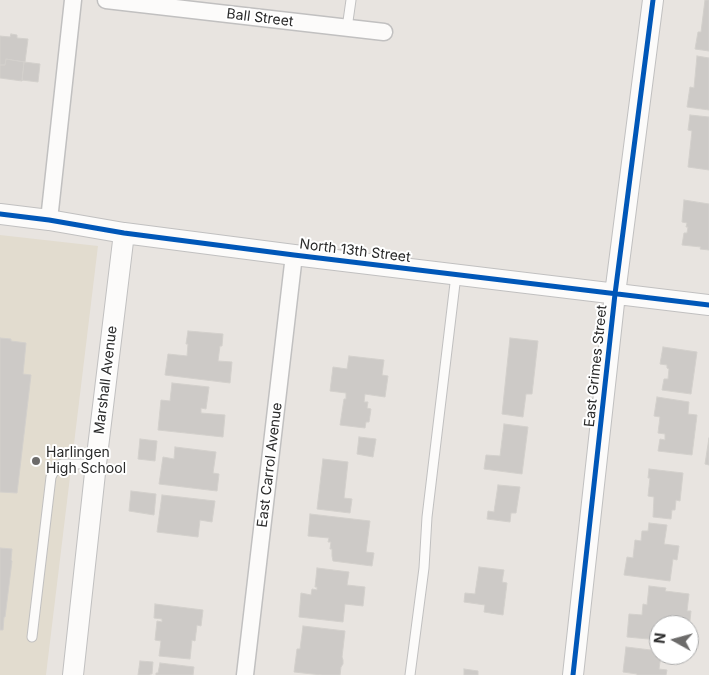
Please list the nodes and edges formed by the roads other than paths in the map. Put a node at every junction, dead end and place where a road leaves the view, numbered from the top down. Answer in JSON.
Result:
{"nodes":[{"id":1,"x":73,"y":0,"type":"edge"},
{"id":2,"x":106,"y":0,"type":"edge"},
{"id":3,"x":351,"y":0,"type":"edge"},
{"id":4,"x":654,"y":0,"type":"edge"},
{"id":5,"x":347,"y":28,"type":"junction"},
{"id":6,"x":384,"y":32,"type":"dead end"},
{"id":7,"x":0,"y":214,"type":"edge"},
{"id":8,"x":49,"y":220,"type":"junction"},
{"id":9,"x":124,"y":233,"type":"junction"},
{"id":10,"x":294,"y":255,"type":"junction"},
{"id":11,"x":456,"y":275,"type":"junction"},
{"id":12,"x":615,"y":294,"type":"junction"},
{"id":13,"x":709,"y":305,"type":"edge"},
{"id":14,"x":96,"y":464,"type":"junction"},
{"id":15,"x":32,"y":638,"type":"dead end"},
{"id":16,"x":72,"y":675,"type":"edge"},
{"id":17,"x":245,"y":675,"type":"edge"},
{"id":18,"x":410,"y":675,"type":"edge"},
{"id":19,"x":573,"y":675,"type":"edge"}],
"edges":[{"from":1,"to":8,"type":"street"},
{"from":2,"to":5,"type":"street","name":"Ball Street"},
{"from":3,"to":5,"type":"lane"},
{"from":4,"to":12,"type":"street","name":"East Grimes Street"},
{"from":5,"to":6,"type":"street","name":"Ball Street"},
{"from":7,"to":8,"type":"street","name":"North 13th Street"},
{"from":8,"to":9,"type":"street","name":"North 13th Street"},
{"from":9,"to":10,"type":"street","name":"North 13th Street"},
{"from":9,"to":14,"type":"street","name":"Marshall Avenue"},
{"from":10,"to":11,"type":"street","name":"North 13th Street"},
{"from":10,"to":17,"type":"street","name":"East Carrol Avenue"},
{"from":11,"to":12,"type":"street","name":"North 13th Street"},
{"from":11,"to":18,"type":"lane"},
{"from":12,"to":13,"type":"street","name":"North 13th Street"},
{"from":12,"to":19,"type":"street","name":"East Grimes Street"},
{"from":14,"to":15,"type":"lane"},
{"from":14,"to":16,"type":"street","name":"Marshall Avenue"}]}
